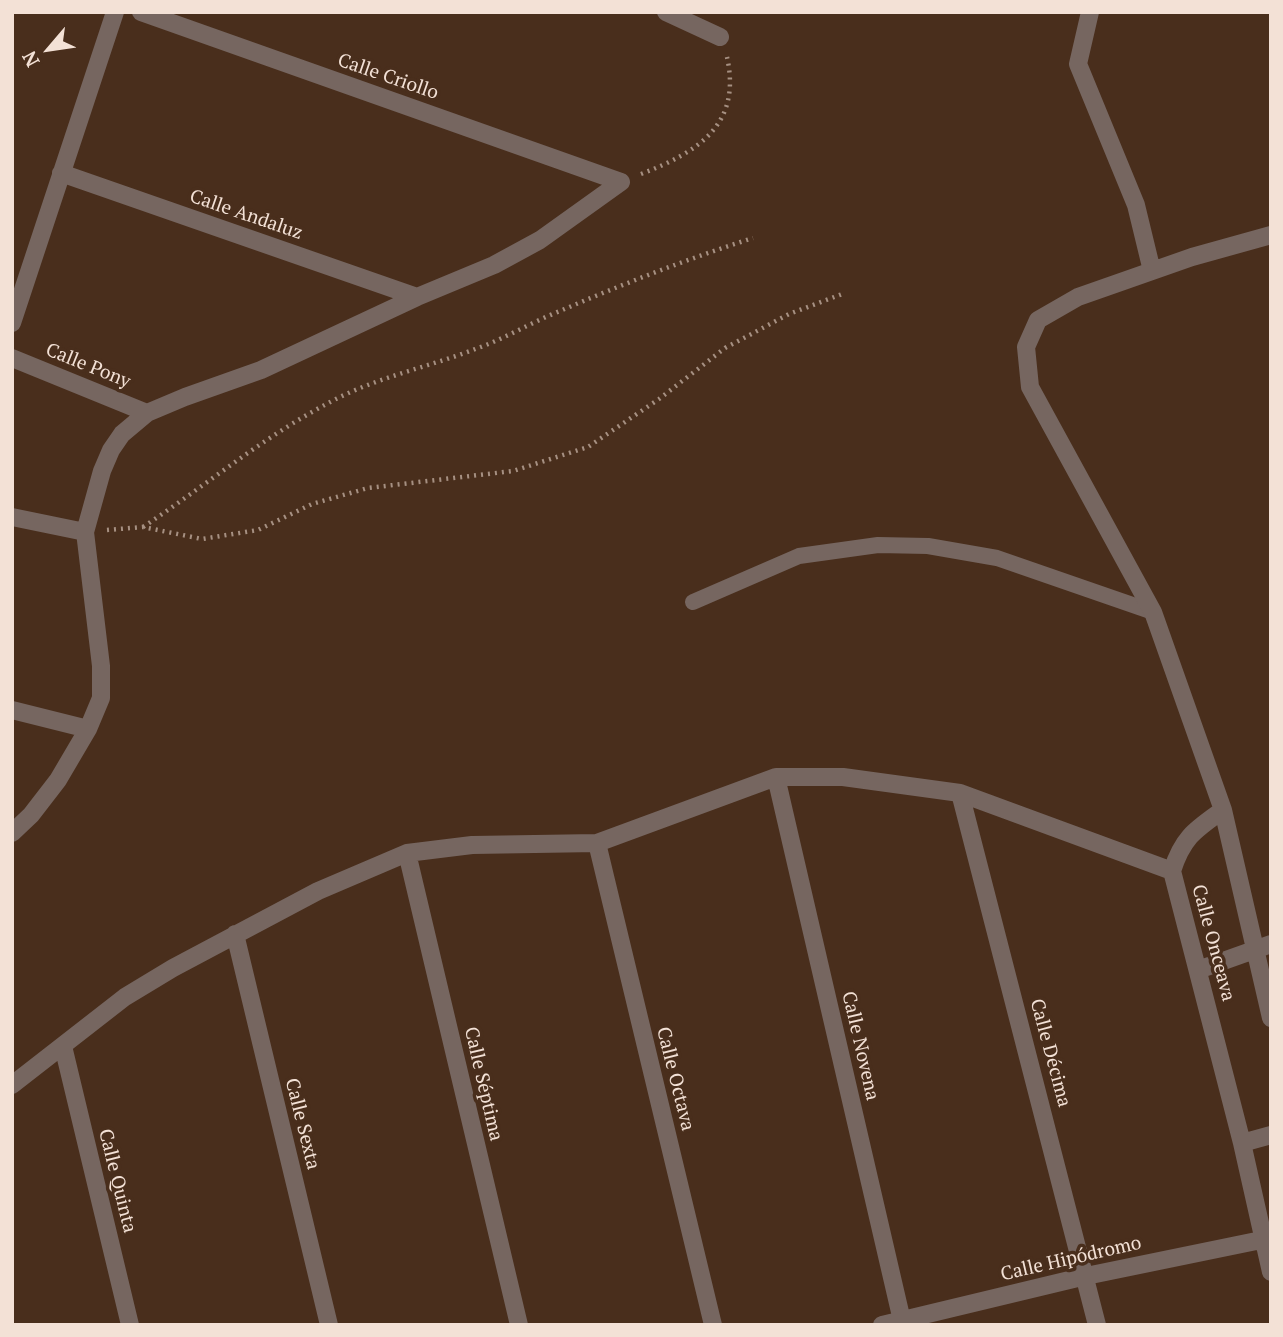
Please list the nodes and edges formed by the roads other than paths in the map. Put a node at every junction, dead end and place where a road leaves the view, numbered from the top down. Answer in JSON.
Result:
{"nodes":[{"id":1,"x":115,"y":12,"type":"edge"},
{"id":2,"x":141,"y":12,"type":"edge"},
{"id":3,"x":666,"y":12,"type":"edge"},
{"id":4,"x":1090,"y":12,"type":"edge"},
{"id":5,"x":720,"y":37,"type":"road end"},
{"id":6,"x":61,"y":173,"type":"junction"},
{"id":7,"x":1271,"y":235,"type":"edge"},
{"id":8,"x":1152,"y":271,"type":"junction"},
{"id":9,"x":417,"y":297,"type":"junction"},
{"id":10,"x":12,"y":323,"type":"edge"},
{"id":11,"x":12,"y":358,"type":"edge"},
{"id":12,"x":148,"y":413,"type":"junction"},
{"id":13,"x":12,"y":517,"type":"edge"},
{"id":14,"x":85,"y":532,"type":"junction"},
{"id":15,"x":693,"y":603,"type":"dead end"},
{"id":16,"x":1153,"y":612,"type":"junction"},
{"id":17,"x":12,"y":710,"type":"edge"},
{"id":18,"x":88,"y":729,"type":"junction"},
{"id":19,"x":776,"y":776,"type":"junction"},
{"id":20,"x":960,"y":793,"type":"junction"},
{"id":21,"x":1223,"y":810,"type":"junction"},
{"id":22,"x":12,"y":833,"type":"edge"},
{"id":23,"x":597,"y":843,"type":"junction"},
{"id":24,"x":407,"y":853,"type":"junction"},
{"id":25,"x":1172,"y":871,"type":"junction"},
{"id":26,"x":234,"y":934,"type":"junction"},
{"id":27,"x":1263,"y":946,"type":"edge"},
{"id":28,"x":1198,"y":970,"type":"junction"},
{"id":29,"x":1271,"y":1018,"type":"edge"},
{"id":30,"x":63,"y":1046,"type":"junction"},
{"id":31,"x":12,"y":1085,"type":"edge"},
{"id":32,"x":1271,"y":1135,"type":"edge"},
{"id":33,"x":1242,"y":1143,"type":"junction"},
{"id":34,"x":1266,"y":1238,"type":"edge"},
{"id":35,"x":1271,"y":1272,"type":"edge"},
{"id":36,"x":1086,"y":1276,"type":"junction"},
{"id":37,"x":903,"y":1322,"type":"edge"},
{"id":38,"x":130,"y":1325,"type":"edge"},
{"id":39,"x":329,"y":1325,"type":"edge"},
{"id":40,"x":519,"y":1325,"type":"edge"},
{"id":41,"x":713,"y":1325,"type":"edge"},
{"id":42,"x":882,"y":1325,"type":"edge"},
{"id":43,"x":1097,"y":1325,"type":"edge"}],
"edges":[{"from":1,"to":6,"type":"street"},
{"from":2,"to":9,"type":"street","name":"Calle Criollo"},
{"from":3,"to":5,"type":"street"},
{"from":4,"to":8,"type":"street"},
{"from":6,"to":9,"type":"street","name":"Calle Andaluz"},
{"from":6,"to":10,"type":"street"},
{"from":7,"to":8,"type":"street"},
{"from":8,"to":16,"type":"street"},
{"from":9,"to":12,"type":"street"},
{"from":11,"to":12,"type":"street","name":"Calle Pony"},
{"from":12,"to":14,"type":"street"},
{"from":13,"to":14,"type":"street"},
{"from":14,"to":18,"type":"street"},
{"from":15,"to":16,"type":"lane"},
{"from":16,"to":21,"type":"street"},
{"from":17,"to":18,"type":"street"},
{"from":18,"to":22,"type":"street"},
{"from":19,"to":20,"type":"street"},
{"from":19,"to":23,"type":"street"},
{"from":19,"to":37,"type":"street","name":"Calle Novena"},
{"from":20,"to":25,"type":"street"},
{"from":20,"to":36,"type":"street","name":"Calle Décima"},
{"from":21,"to":25,"type":"street","name":"Calle Onceava"},
{"from":21,"to":27,"type":"street","name":"Calle Onceava"},
{"from":23,"to":24,"type":"street"},
{"from":23,"to":41,"type":"street","name":"Calle Octava"},
{"from":24,"to":26,"type":"street"},
{"from":24,"to":40,"type":"street","name":"Calle Séptima"},
{"from":25,"to":28,"type":"street","name":"Calle Onceava"},
{"from":26,"to":30,"type":"street"},
{"from":26,"to":39,"type":"street","name":"Calle Sexta"},
{"from":27,"to":28,"type":"street"},
{"from":27,"to":29,"type":"street","name":"Calle Onceava"},
{"from":28,"to":33,"type":"street","name":"Calle Onceava"},
{"from":30,"to":31,"type":"street"},
{"from":30,"to":38,"type":"street","name":"Calle Quinta"},
{"from":32,"to":33,"type":"street"},
{"from":33,"to":34,"type":"street","name":"Calle Onceava"},
{"from":34,"to":35,"type":"street","name":"Calle Onceava"},
{"from":34,"to":36,"type":"street","name":"Calle Hipódromo"},
{"from":36,"to":37,"type":"street","name":"Calle Hipódromo"},
{"from":36,"to":43,"type":"street","name":"Calle Décima"},
{"from":37,"to":42,"type":"street","name":"Calle Hipódromo"}]}
